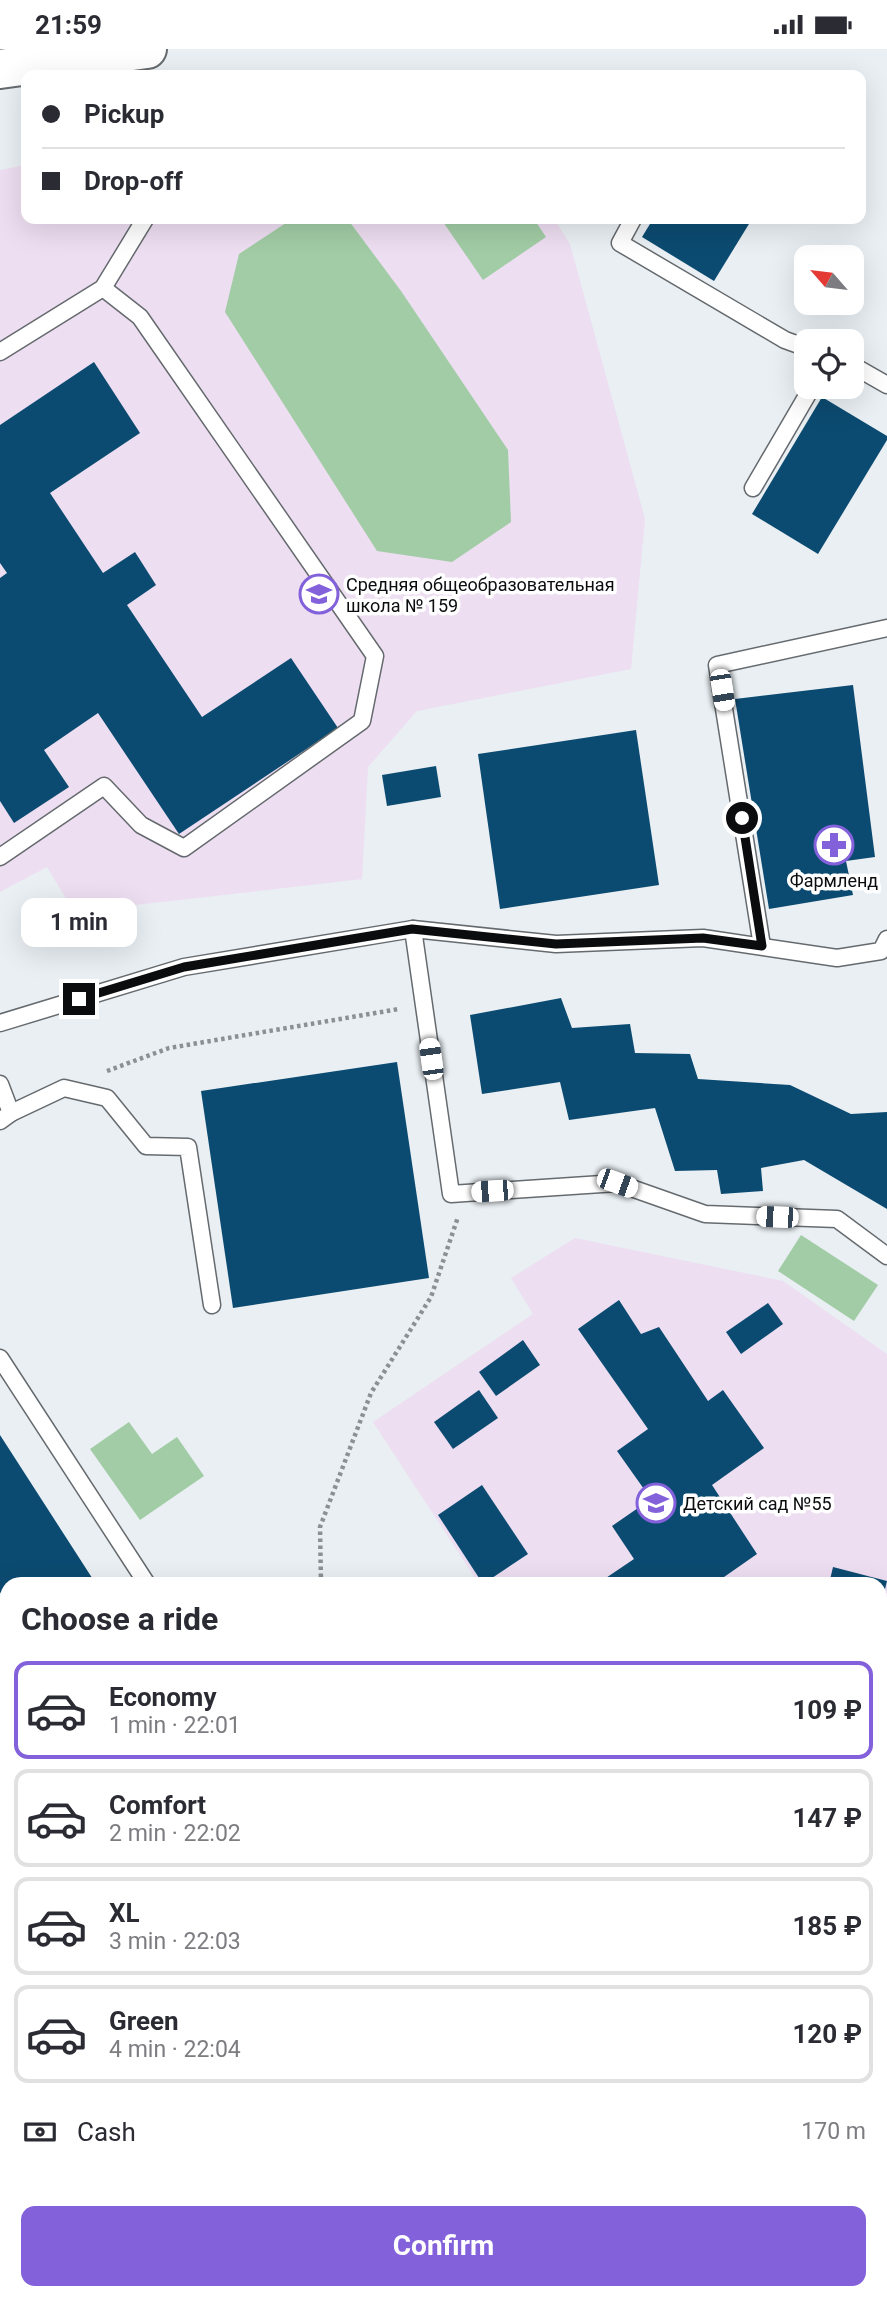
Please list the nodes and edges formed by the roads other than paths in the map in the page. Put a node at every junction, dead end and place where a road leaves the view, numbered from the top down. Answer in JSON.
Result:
{"nodes":[{"id":1,"x":126,"y":56,"type":"edge"},
{"id":2,"x":0,"y":69,"type":"edge"},
{"id":3,"x":142,"y":224,"type":"edge"},
{"id":4,"x":630,"y":224,"type":"edge"},
{"id":5,"x":103,"y":288,"type":"junction"},
{"id":6,"x":794,"y":344,"type":"edge"},
{"id":7,"x":0,"y":352,"type":"edge"},
{"id":8,"x":864,"y":372,"type":"edge"},
{"id":9,"x":887,"y":385,"type":"edge"},
{"id":10,"x":805,"y":399,"type":"edge"},
{"id":11,"x":752,"y":488,"type":"dead end"},
{"id":12,"x":887,"y":628,"type":"edge"},
{"id":13,"x":0,"y":857,"type":"edge"},
{"id":14,"x":412,"y":929,"type":"junction"},
{"id":15,"x":887,"y":939,"type":"edge"},
{"id":16,"x":762,"y":946,"type":"junction"},
{"id":17,"x":0,"y":1023,"type":"edge"},
{"id":18,"x":0,"y":1084,"type":"edge"},
{"id":19,"x":6,"y":1117,"type":"edge"},
{"id":20,"x":887,"y":1256,"type":"edge"},
{"id":21,"x":212,"y":1305,"type":"dead end"},
{"id":22,"x":0,"y":1358,"type":"edge"},
{"id":23,"x":142,"y":1577,"type":"edge"}],
"edges":[{"from":1,"to":2,"type":"main road"},
{"from":3,"to":5,"type":"lane"},
{"from":4,"to":6,"type":"lane"},
{"from":5,"to":7,"type":"lane"},
{"from":5,"to":13,"type":"lane"},
{"from":8,"to":9,"type":"lane"},
{"from":10,"to":11,"type":"lane"},
{"from":12,"to":16,"type":"lane"},
{"from":14,"to":16,"type":"lane"},
{"from":14,"to":17,"type":"lane"},
{"from":14,"to":20,"type":"lane"},
{"from":15,"to":16,"type":"lane"},
{"from":18,"to":19,"type":"lane"},
{"from":19,"to":21,"type":"lane"},
{"from":22,"to":23,"type":"lane"}]}
